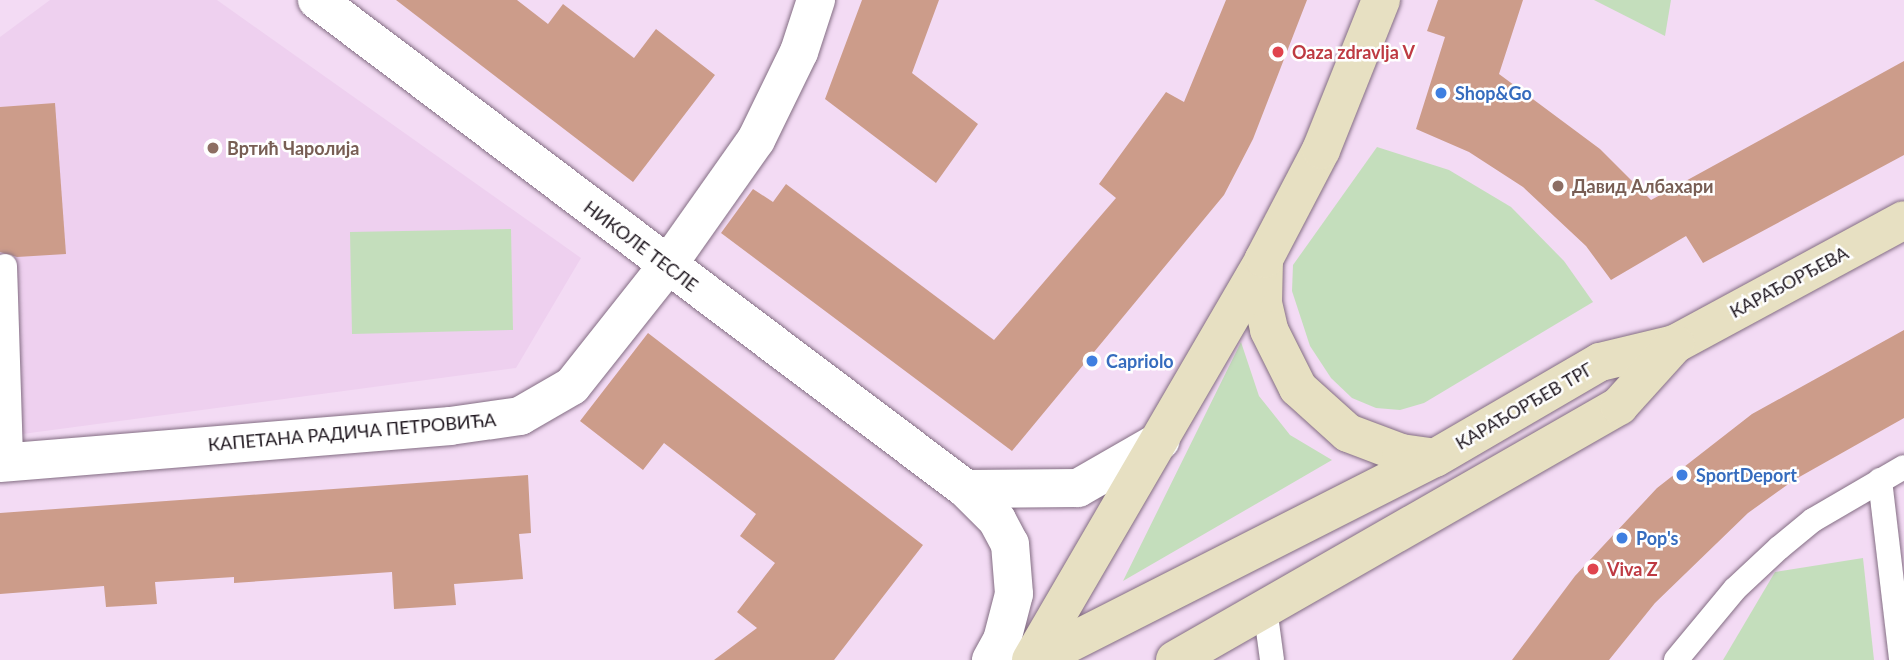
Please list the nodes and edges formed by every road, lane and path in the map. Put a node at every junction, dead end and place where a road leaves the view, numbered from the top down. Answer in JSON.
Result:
{"nodes":[{"id":1,"x":317,"y":0,"type":"edge"},
{"id":2,"x":816,"y":0,"type":"edge"},
{"id":3,"x":1381,"y":0,"type":"edge"},
{"id":4,"x":1904,"y":220,"type":"edge"},
{"id":5,"x":1264,"y":259,"type":"junction"},
{"id":6,"x":667,"y":266,"type":"junction"},
{"id":7,"x":5,"y":267,"type":"dead end"},
{"id":8,"x":1675,"y":344,"type":"junction"},
{"id":9,"x":1160,"y":441,"type":"junction"},
{"id":10,"x":1435,"y":458,"type":"junction"},
{"id":11,"x":5,"y":462,"type":"edge"},
{"id":12,"x":1904,"y":467,"type":"edge"},
{"id":13,"x":1880,"y":480,"type":"junction"},
{"id":14,"x":967,"y":489,"type":"junction"},
{"id":15,"x":1265,"y":608,"type":"junction"},
{"id":16,"x":992,"y":660,"type":"edge"},
{"id":17,"x":1031,"y":660,"type":"edge"},
{"id":18,"x":1036,"y":660,"type":"edge"},
{"id":19,"x":1175,"y":660,"type":"edge"},
{"id":20,"x":1272,"y":660,"type":"edge"},
{"id":21,"x":1676,"y":660,"type":"edge"},
{"id":22,"x":1901,"y":660,"type":"edge"}],
"edges":[{"from":1,"to":6,"type":"street","name":"НИКОЛЕ ТЕСЛЕ"},
{"from":2,"to":6,"type":"street","name":"КАПЕТАНА РАДИЧА ПЕТРОВИЋА"},
{"from":3,"to":5,"type":"main road"},
{"from":4,"to":8,"type":"main road","name":"КАРАЂОРЂЕВА"},
{"from":5,"to":9,"type":"main road"},
{"from":5,"to":10,"type":"main road"},
{"from":6,"to":11,"type":"street","name":"КАПЕТАНА РАДИЧА ПЕТРОВИЋА"},
{"from":6,"to":14,"type":"street","name":"НИКОЛЕ ТЕСЛЕ"},
{"from":7,"to":11,"type":"lane"},
{"from":8,"to":10,"type":"main road","name":"КАРАЂОРЂЕВ ТРГ"},
{"from":8,"to":15,"type":"main road"},
{"from":9,"to":14,"type":"street"},
{"from":9,"to":17,"type":"main road"},
{"from":10,"to":18,"type":"main road","name":"КАРАЂОРЂЕВ ТРГ"},
{"from":12,"to":13,"type":"lane"},
{"from":13,"to":21,"type":"lane"},
{"from":13,"to":22,"type":"lane"},
{"from":14,"to":16,"type":"street","name":"НИКОЛЕ ТЕСЛЕ"},
{"from":15,"to":19,"type":"main road"},
{"from":15,"to":20,"type":"lane"}]}
